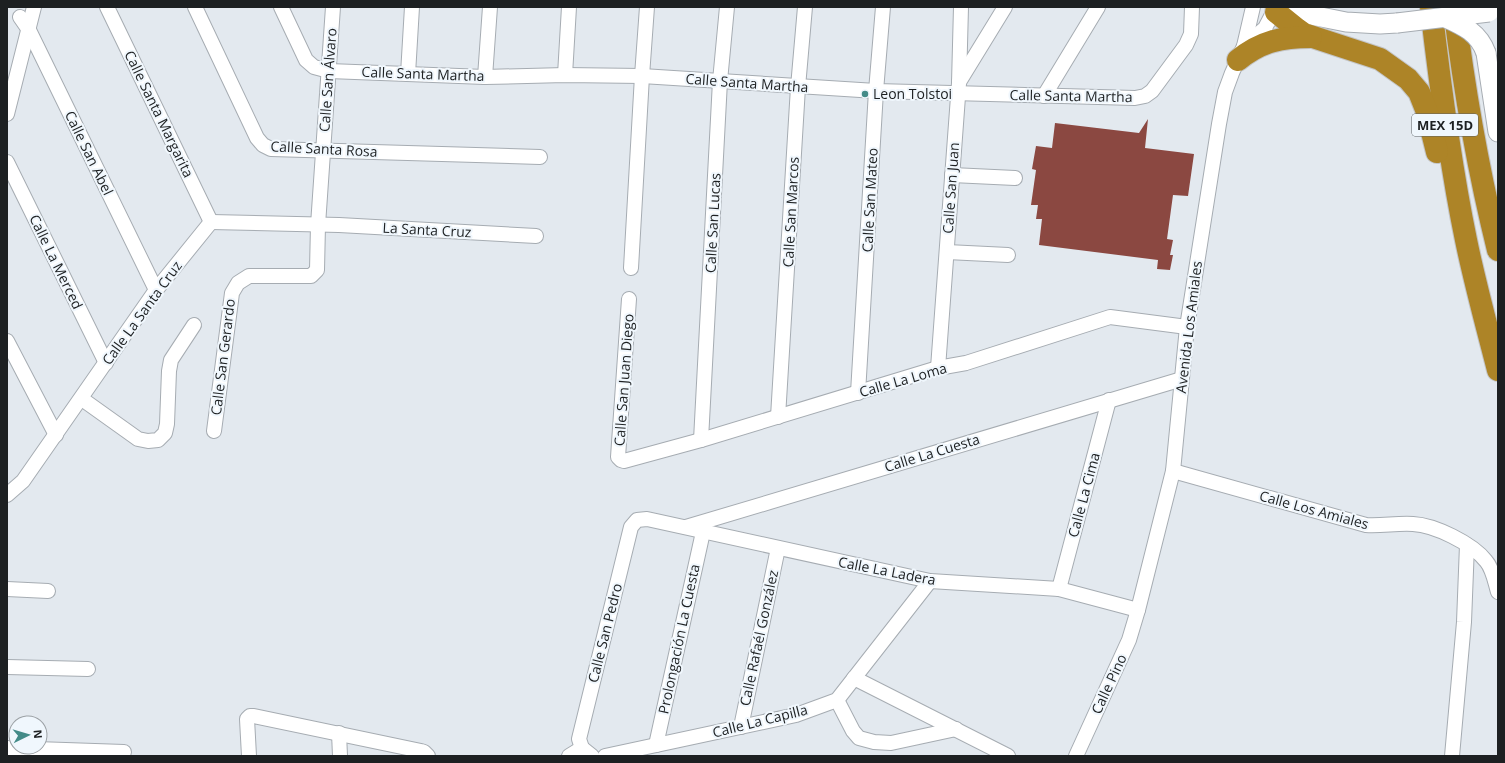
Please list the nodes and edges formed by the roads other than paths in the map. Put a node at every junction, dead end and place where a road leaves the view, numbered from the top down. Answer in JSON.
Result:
{"nodes":[{"id":1,"x":34,"y":7,"type":"edge"},
{"id":2,"x":107,"y":7,"type":"edge"},
{"id":3,"x":195,"y":7,"type":"edge"},
{"id":4,"x":281,"y":7,"type":"edge"},
{"id":5,"x":333,"y":7,"type":"edge"},
{"id":6,"x":412,"y":7,"type":"edge"},
{"id":7,"x":490,"y":7,"type":"edge"},
{"id":8,"x":569,"y":7,"type":"edge"},
{"id":9,"x":647,"y":7,"type":"edge"},
{"id":10,"x":727,"y":7,"type":"edge"},
{"id":11,"x":805,"y":7,"type":"edge"},
{"id":12,"x":883,"y":7,"type":"edge"},
{"id":13,"x":961,"y":7,"type":"edge"},
{"id":14,"x":1004,"y":7,"type":"edge"},
{"id":15,"x":1098,"y":7,"type":"edge"},
{"id":16,"x":1192,"y":7,"type":"edge"},
{"id":17,"x":1253,"y":7,"type":"edge"},
{"id":18,"x":1281,"y":10,"type":"edge"},
{"id":19,"x":1443,"y":11,"type":"edge"},
{"id":20,"x":20,"y":12,"type":"edge"},
{"id":21,"x":1494,"y":12,"type":"edge"},
{"id":22,"x":29,"y":30,"type":"junction"},
{"id":23,"x":1311,"y":37,"type":"junction"},
{"id":24,"x":24,"y":48,"type":"junction"},
{"id":25,"x":1492,"y":49,"type":"edge"},
{"id":26,"x":1241,"y":53,"type":"junction"},
{"id":27,"x":329,"y":71,"type":"junction"},
{"id":28,"x":408,"y":74,"type":"junction"},
{"id":29,"x":565,"y":75,"type":"junction"},
{"id":30,"x":642,"y":76,"type":"junction"},
{"id":31,"x":485,"y":77,"type":"junction"},
{"id":32,"x":720,"y":81,"type":"junction"},
{"id":33,"x":798,"y":86,"type":"junction"},
{"id":34,"x":958,"y":88,"type":"junction"},
{"id":35,"x":876,"y":91,"type":"junction"},
{"id":36,"x":1498,"y":91,"type":"edge"},
{"id":37,"x":1044,"y":96,"type":"junction"},
{"id":38,"x":7,"y":114,"type":"edge"},
{"id":39,"x":1498,"y":132,"type":"edge"},
{"id":40,"x":324,"y":150,"type":"junction"},
{"id":41,"x":540,"y":158,"type":"dead end"},
{"id":42,"x":7,"y":162,"type":"edge"},
{"id":43,"x":952,"y":175,"type":"junction"},
{"id":44,"x":1015,"y":178,"type":"dead end"},
{"id":45,"x":211,"y":222,"type":"junction"},
{"id":46,"x":318,"y":225,"type":"junction"},
{"id":47,"x":536,"y":236,"type":"dead end"},
{"id":48,"x":1466,"y":242,"type":"junction"},
{"id":49,"x":1498,"y":250,"type":"edge"},
{"id":50,"x":948,"y":252,"type":"junction"},
{"id":51,"x":1008,"y":256,"type":"dead end"},
{"id":52,"x":631,"y":268,"type":"dead end"},
{"id":53,"x":306,"y":276,"type":"joint"},
{"id":54,"x":156,"y":290,"type":"junction"},
{"id":55,"x":629,"y":299,"type":"dead end"},
{"id":56,"x":194,"y":324,"type":"dead end"},
{"id":57,"x":1187,"y":327,"type":"junction"},
{"id":58,"x":7,"y":341,"type":"edge"},
{"id":59,"x":106,"y":363,"type":"junction"},
{"id":60,"x":938,"y":368,"type":"junction"},
{"id":61,"x":1498,"y":370,"type":"edge"},
{"id":62,"x":1182,"y":379,"type":"junction"},
{"id":63,"x":858,"y":393,"type":"junction"},
{"id":64,"x":82,"y":398,"type":"junction"},
{"id":65,"x":1109,"y":400,"type":"junction"},
{"id":66,"x":778,"y":417,"type":"junction"},
{"id":67,"x":214,"y":431,"type":"dead end"},
{"id":68,"x":56,"y":435,"type":"junction"},
{"id":69,"x":701,"y":440,"type":"junction"},
{"id":70,"x":621,"y":460,"type":"joint"},
{"id":71,"x":1173,"y":471,"type":"junction"},
{"id":72,"x":9,"y":493,"type":"edge"},
{"id":73,"x":637,"y":520,"type":"joint"},
{"id":74,"x":683,"y":528,"type":"junction"},
{"id":75,"x":703,"y":532,"type":"junction"},
{"id":76,"x":1467,"y":545,"type":"junction"},
{"id":77,"x":778,"y":548,"type":"junction"},
{"id":78,"x":930,"y":580,"type":"junction"},
{"id":79,"x":7,"y":589,"type":"edge"},
{"id":80,"x":1059,"y":589,"type":"junction"},
{"id":81,"x":48,"y":591,"type":"dead end"},
{"id":82,"x":1498,"y":592,"type":"edge"},
{"id":83,"x":1138,"y":610,"type":"junction"},
{"id":84,"x":7,"y":667,"type":"edge"},
{"id":85,"x":88,"y":669,"type":"dead end"},
{"id":86,"x":854,"y":678,"type":"junction"},
{"id":87,"x":838,"y":700,"type":"junction"},
{"id":88,"x":741,"y":727,"type":"junction"},
{"id":89,"x":956,"y":730,"type":"junction"},
{"id":90,"x":339,"y":733,"type":"junction"},
{"id":91,"x":656,"y":745,"type":"junction"},
{"id":92,"x":7,"y":748,"type":"edge"},
{"id":93,"x":124,"y":752,"type":"dead end"},
{"id":94,"x":587,"y":752,"type":"edge"},
{"id":95,"x":249,"y":756,"type":"edge"},
{"id":96,"x":340,"y":756,"type":"edge"},
{"id":97,"x":428,"y":756,"type":"edge"},
{"id":98,"x":569,"y":756,"type":"edge"},
{"id":99,"x":605,"y":756,"type":"edge"},
{"id":100,"x":1008,"y":756,"type":"edge"},
{"id":101,"x":1076,"y":756,"type":"edge"},
{"id":102,"x":1452,"y":756,"type":"edge"}],
"edges":[{"from":1,"to":22,"type":"street"},
{"from":2,"to":45,"type":"street","name":"Calle Santa Margarita"},
{"from":3,"to":40,"type":"street","name":"Calle Santa Rosa"},
{"from":4,"to":27,"type":"street","name":"Calle Santa Martha"},
{"from":5,"to":27,"type":"street","name":"Calle San Álvaro"},
{"from":6,"to":28,"type":"street"},
{"from":7,"to":31,"type":"street"},
{"from":8,"to":29,"type":"street"},
{"from":9,"to":30,"type":"street"},
{"from":10,"to":32,"type":"street","name":"Calle San Lucas"},
{"from":11,"to":33,"type":"street","name":"Calle San Marcos"},
{"from":12,"to":35,"type":"street","name":"Calle San Mateo"},
{"from":13,"to":34,"type":"street","name":"Calle San Juan"},
{"from":14,"to":34,"type":"street"},
{"from":15,"to":37,"type":"street"},
{"from":16,"to":37,"type":"street","name":"Calle Santa Martha"},
{"from":17,"to":26,"type":"street","name":"Avenida Los Amiales"},
{"from":18,"to":19,"type":"street","bridge":true},
{"from":18,"to":23,"type":"highway"},
{"from":18,"to":26,"type":"street","name":"Avenida Los Amiales"},
{"from":19,"to":21,"type":"street","bridge":true},
{"from":19,"to":25,"type":"street","bridge":true},
{"from":19,"to":48,"type":"highway","number":"MEX 15D"},
{"from":19,"to":49,"type":"highway","number":"MEX 15D"},
{"from":20,"to":22,"type":"street","name":"Calle San Abel"},
{"from":20,"to":24,"type":"street"},
{"from":22,"to":24,"type":"street"},
{"from":22,"to":54,"type":"street","name":"Calle San Abel"},
{"from":23,"to":26,"type":"highway"},
{"from":23,"to":48,"type":"highway"},
{"from":24,"to":38,"type":"street"},
{"from":25,"to":36,"type":"street"},
{"from":25,"to":39,"type":"street"},
{"from":26,"to":57,"type":"street","name":"Avenida Los Amiales"},
{"from":27,"to":28,"type":"street","name":"Calle Santa Martha"},
{"from":27,"to":40,"type":"street","name":"Calle San Álvaro"},
{"from":28,"to":31,"type":"street","name":"Calle Santa Martha"},
{"from":29,"to":30,"type":"street","name":"Calle Santa Martha"},
{"from":29,"to":31,"type":"street","name":"Calle Santa Martha"},
{"from":30,"to":32,"type":"street","name":"Calle Santa Martha"},
{"from":30,"to":52,"type":"street"},
{"from":32,"to":33,"type":"street","name":"Calle Santa Martha"},
{"from":32,"to":69,"type":"street","name":"Calle San Lucas"},
{"from":33,"to":35,"type":"street","name":"Calle Santa Martha"},
{"from":33,"to":66,"type":"street","name":"Calle San Marcos"},
{"from":34,"to":35,"type":"street","name":"Calle Santa Martha"},
{"from":34,"to":37,"type":"street","name":"Calle Santa Martha"},
{"from":34,"to":43,"type":"street","name":"Calle San Juan"},
{"from":35,"to":63,"type":"street","name":"Calle San Mateo"},
{"from":40,"to":41,"type":"street","name":"Calle Santa Rosa"},
{"from":40,"to":46,"type":"street","name":"Calle San Álvaro"},
{"from":42,"to":59,"type":"street","name":"Calle La Merced"},
{"from":43,"to":44,"type":"street"},
{"from":43,"to":50,"type":"street","name":"Calle San Juan"},
{"from":45,"to":46,"type":"street"},
{"from":45,"to":54,"type":"street","name":"Calle La Santa Cruz"},
{"from":46,"to":47,"type":"street","name":"La Santa Cruz"},
{"from":46,"to":53,"type":"street","name":"Calle San Álvaro"},
{"from":48,"to":61,"type":"highway","number":"MEX 15D"},
{"from":50,"to":51,"type":"street"},
{"from":50,"to":60,"type":"street","name":"Calle San Juan"},
{"from":53,"to":67,"type":"street","name":"Calle San Gerardo"},
{"from":54,"to":59,"type":"street","name":"Calle La Santa Cruz"},
{"from":55,"to":70,"type":"street","name":"Calle San Juan Diego"},
{"from":56,"to":64,"type":"street"},
{"from":57,"to":60,"type":"street","name":"Calle La Loma"},
{"from":57,"to":62,"type":"street","name":"Avenida Los Amiales"},
{"from":58,"to":68,"type":"street"},
{"from":59,"to":64,"type":"street","name":"Calle La Santa Cruz"},
{"from":60,"to":63,"type":"street","name":"Calle La Loma"},
{"from":62,"to":65,"type":"street","name":"Calle La Cuesta"},
{"from":62,"to":71,"type":"street","name":"Avenida Los Amiales"},
{"from":63,"to":66,"type":"street","name":"Calle La Loma"},
{"from":64,"to":68,"type":"street","name":"Calle La Santa Cruz"},
{"from":65,"to":74,"type":"street","name":"Calle La Cuesta"},
{"from":65,"to":80,"type":"street","name":"Calle La Cima"},
{"from":66,"to":69,"type":"street","name":"Calle La Loma"},
{"from":68,"to":72,"type":"street","name":"Calle La Santa Cruz"},
{"from":69,"to":70,"type":"street","name":"Calle La Loma"},
{"from":71,"to":76,"type":"street","name":"Calle Los Amiales"},
{"from":71,"to":83,"type":"street","name":"Avenida Los Amiales"},
{"from":73,"to":74,"type":"street","name":"Calle La Ladera"},
{"from":73,"to":94,"type":"street","name":"Calle San Pedro"},
{"from":74,"to":75,"type":"street","name":"Calle La Ladera"},
{"from":75,"to":77,"type":"street","name":"Calle La Ladera"},
{"from":75,"to":91,"type":"street","name":"Prolongación La Cuesta"},
{"from":76,"to":82,"type":"street","name":"Calle Los Amiales"},
{"from":76,"to":102,"type":"street"},
{"from":77,"to":78,"type":"street","name":"Calle La Ladera"},
{"from":77,"to":88,"type":"street","name":"Calle Rafaél González"},
{"from":78,"to":80,"type":"street","name":"Calle La Ladera"},
{"from":78,"to":86,"type":"street"},
{"from":79,"to":81,"type":"street"},
{"from":80,"to":83,"type":"street","name":"Calle La Ladera"},
{"from":83,"to":101,"type":"street","name":"Calle Pino"},
{"from":84,"to":85,"type":"street"},
{"from":86,"to":87,"type":"street"},
{"from":86,"to":89,"type":"street"},
{"from":87,"to":88,"type":"street","name":"Calle La Capilla"},
{"from":87,"to":89,"type":"street"},
{"from":88,"to":91,"type":"street","name":"Calle La Capilla"},
{"from":89,"to":100,"type":"street"},
{"from":90,"to":95,"type":"street"},
{"from":90,"to":96,"type":"street"},
{"from":90,"to":97,"type":"street"},
{"from":91,"to":99,"type":"street","name":"Calle La Capilla"},
{"from":92,"to":93,"type":"street"},
{"from":94,"to":98,"type":"street"}]}
